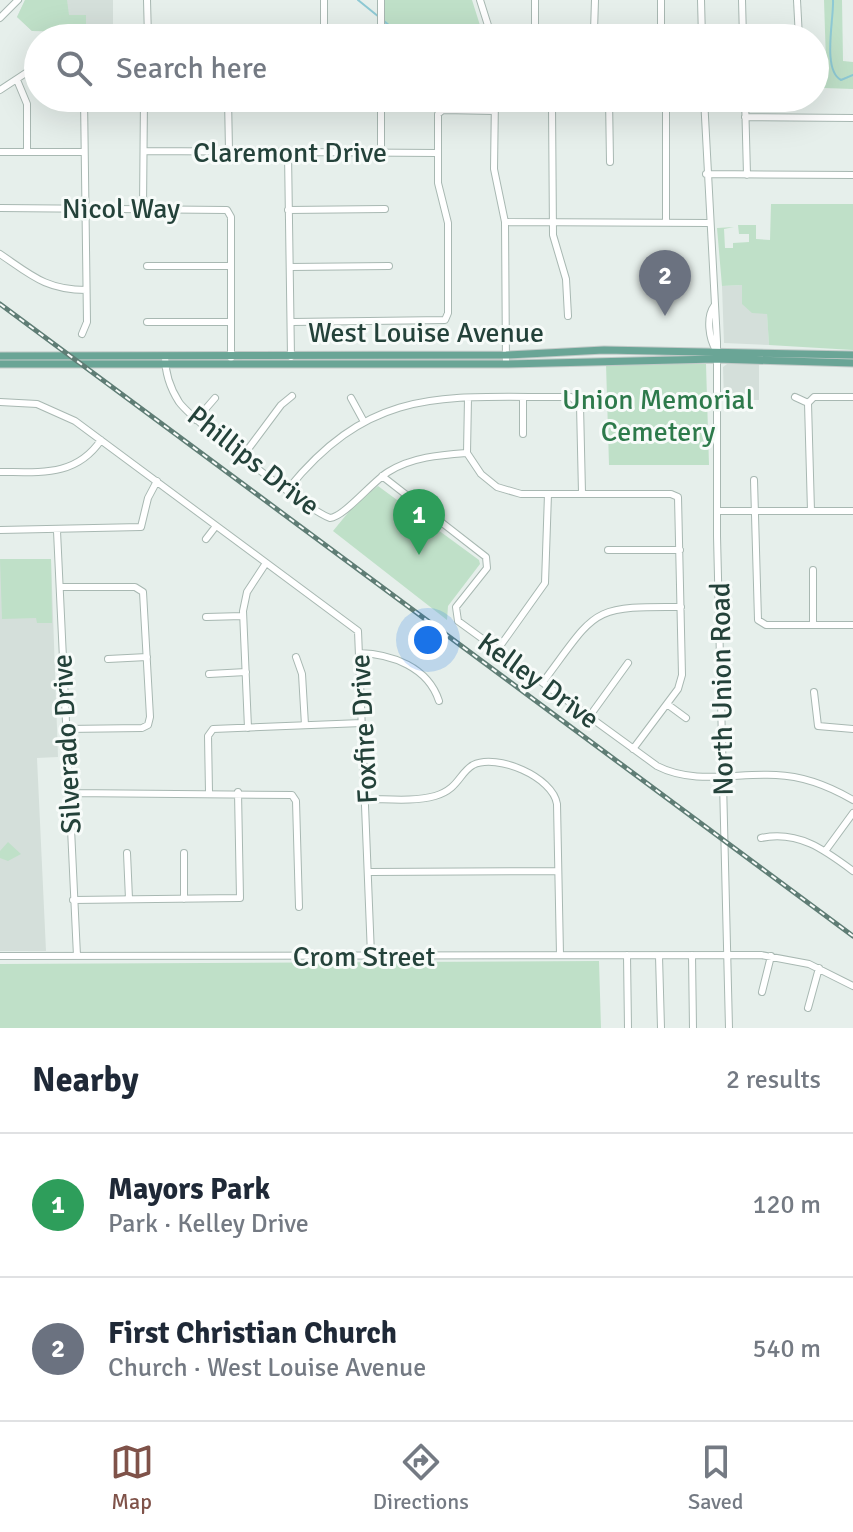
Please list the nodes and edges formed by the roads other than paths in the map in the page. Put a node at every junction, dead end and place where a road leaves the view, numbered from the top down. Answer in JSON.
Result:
{"nodes":[{"id":1,"x":18,"y":0,"type":"edge"},
{"id":2,"x":147,"y":0,"type":"edge"},
{"id":3,"x":324,"y":0,"type":"edge"},
{"id":4,"x":381,"y":0,"type":"edge"},
{"id":5,"x":480,"y":0,"type":"edge"},
{"id":6,"x":535,"y":0,"type":"edge"},
{"id":7,"x":595,"y":0,"type":"edge"},
{"id":8,"x":661,"y":0,"type":"edge"},
{"id":9,"x":701,"y":0,"type":"edge"},
{"id":10,"x":742,"y":0,"type":"edge"},
{"id":11,"x":797,"y":0,"type":"edge"},
{"id":12,"x":0,"y":18,"type":"edge"},
{"id":13,"x":148,"y":24,"type":"edge"},
{"id":14,"x":324,"y":24,"type":"edge"},
{"id":15,"x":381,"y":24,"type":"edge"},
{"id":16,"x":488,"y":24,"type":"edge"},
{"id":17,"x":535,"y":24,"type":"edge"},
{"id":18,"x":594,"y":24,"type":"edge"},
{"id":19,"x":661,"y":24,"type":"edge"},
{"id":20,"x":702,"y":24,"type":"edge"},
{"id":21,"x":743,"y":24,"type":"edge"},
{"id":22,"x":798,"y":24,"type":"edge"},
{"id":23,"x":24,"y":75,"type":"edge"},
{"id":24,"x":17,"y":80,"type":"junction"},
{"id":25,"x":0,"y":90,"type":"edge"},
{"id":26,"x":24,"y":97,"type":"edge"},
{"id":27,"x":27,"y":112,"type":"edge"},
{"id":28,"x":84,"y":112,"type":"edge"},
{"id":29,"x":144,"y":112,"type":"edge"},
{"id":30,"x":228,"y":112,"type":"edge"},
{"id":31,"x":381,"y":112,"type":"edge"},
{"id":32,"x":442,"y":112,"type":"edge"},
{"id":33,"x":495,"y":112,"type":"edge"},
{"id":34,"x":552,"y":112,"type":"edge"},
{"id":35,"x":609,"y":112,"type":"edge"},
{"id":36,"x":666,"y":112,"type":"edge"},
{"id":37,"x":704,"y":112,"type":"edge"},
{"id":38,"x":745,"y":112,"type":"edge"},
{"id":39,"x":745,"y":117,"type":"junction"},
{"id":40,"x":853,"y":118,"type":"edge"},
{"id":41,"x":144,"y":151,"type":"junction"},
{"id":42,"x":229,"y":151,"type":"junction"},
{"id":43,"x":0,"y":152,"type":"edge"},
{"id":44,"x":27,"y":152,"type":"junction"},
{"id":45,"x":83,"y":152,"type":"junction"},
{"id":46,"x":288,"y":153,"type":"junction"},
{"id":47,"x":381,"y":153,"type":"junction"},
{"id":48,"x":437,"y":153,"type":"junction"},
{"id":49,"x":610,"y":162,"type":"dead end"},
{"id":50,"x":706,"y":174,"type":"junction"},
{"id":51,"x":747,"y":175,"type":"junction"},
{"id":52,"x":853,"y":175,"type":"edge"},
{"id":53,"x":85,"y":207,"type":"junction"},
{"id":54,"x":0,"y":208,"type":"edge"},
{"id":55,"x":143,"y":208,"type":"junction"},
{"id":56,"x":385,"y":209,"type":"dead end"},
{"id":57,"x":288,"y":210,"type":"junction"},
{"id":58,"x":505,"y":222,"type":"junction"},
{"id":59,"x":553,"y":223,"type":"junction"},
{"id":60,"x":666,"y":223,"type":"junction"},
{"id":61,"x":709,"y":223,"type":"junction"},
{"id":62,"x":0,"y":254,"type":"edge"},
{"id":63,"x":147,"y":266,"type":"dead end"},
{"id":64,"x":231,"y":266,"type":"junction"},
{"id":65,"x":389,"y":266,"type":"dead end"},
{"id":66,"x":290,"y":267,"type":"junction"},
{"id":67,"x":86,"y":290,"type":"junction"},
{"id":68,"x":568,"y":316,"type":"dead end"},
{"id":69,"x":147,"y":322,"type":"dead end"},
{"id":70,"x":231,"y":322,"type":"junction"},
{"id":71,"x":292,"y":322,"type":"junction"},
{"id":72,"x":82,"y":334,"type":"dead end"},
{"id":73,"x":716,"y":354,"type":"junction"},
{"id":74,"x":853,"y":355,"type":"edge"},
{"id":75,"x":0,"y":356,"type":"edge"},
{"id":76,"x":165,"y":359,"type":"junction"},
{"id":77,"x":231,"y":359,"type":"junction"},
{"id":78,"x":292,"y":360,"type":"junction"},
{"id":79,"x":506,"y":360,"type":"junction"},
{"id":80,"x":853,"y":363,"type":"edge"},
{"id":81,"x":0,"y":364,"type":"edge"},
{"id":82,"x":292,"y":396,"type":"dead end"},
{"id":83,"x":523,"y":397,"type":"junction"},
{"id":84,"x":795,"y":397,"type":"dead end"},
{"id":85,"x":853,"y":397,"type":"edge"},
{"id":86,"x":215,"y":398,"type":"dead end"},
{"id":87,"x":351,"y":398,"type":"dead end"},
{"id":88,"x":468,"y":398,"type":"junction"},
{"id":89,"x":0,"y":402,"type":"edge"},
{"id":90,"x":808,"y":403,"type":"junction"},
{"id":91,"x":196,"y":420,"type":"junction"},
{"id":92,"x":363,"y":420,"type":"junction"},
{"id":93,"x":523,"y":434,"type":"dead end"},
{"id":94,"x":101,"y":440,"type":"junction"},
{"id":95,"x":467,"y":453,"type":"junction"},
{"id":96,"x":243,"y":456,"type":"junction"},
{"id":97,"x":0,"y":472,"type":"edge"},
{"id":98,"x":382,"y":476,"type":"junction"},
{"id":99,"x":754,"y":480,"type":"dead end"},
{"id":100,"x":157,"y":481,"type":"junction"},
{"id":101,"x":288,"y":489,"type":"junction"},
{"id":102,"x":582,"y":493,"type":"junction"},
{"id":103,"x":548,"y":494,"type":"junction"},
{"id":104,"x":754,"y":510,"type":"junction"},
{"id":105,"x":717,"y":511,"type":"junction"},
{"id":106,"x":811,"y":511,"type":"junction"},
{"id":107,"x":853,"y":511,"type":"edge"},
{"id":108,"x":216,"y":526,"type":"junction"},
{"id":109,"x":0,"y":530,"type":"edge"},
{"id":110,"x":57,"y":531,"type":"junction"},
{"id":111,"x":206,"y":539,"type":"dead end"},
{"id":112,"x":608,"y":550,"type":"dead end"},
{"id":113,"x":680,"y":550,"type":"junction"},
{"id":114,"x":266,"y":563,"type":"junction"},
{"id":115,"x":813,"y":570,"type":"dead end"},
{"id":116,"x":60,"y":587,"type":"junction"},
{"id":117,"x":681,"y":607,"type":"junction"},
{"id":118,"x":243,"y":616,"type":"junction"},
{"id":119,"x":206,"y":617,"type":"dead end"},
{"id":120,"x":813,"y":625,"type":"junction"},
{"id":121,"x":853,"y":625,"type":"edge"},
{"id":122,"x":498,"y":649,"type":"junction"},
{"id":123,"x":359,"y":653,"type":"junction"},
{"id":124,"x":147,"y":657,"type":"junction"},
{"id":125,"x":296,"y":657,"type":"dead end"},
{"id":126,"x":108,"y":659,"type":"dead end"},
{"id":127,"x":628,"y":663,"type":"dead end"},
{"id":128,"x":246,"y":672,"type":"junction"},
{"id":129,"x":209,"y":674,"type":"dead end"},
{"id":130,"x":543,"y":682,"type":"junction"},
{"id":131,"x":814,"y":692,"type":"dead end"},
{"id":132,"x":439,"y":701,"type":"dead end"},
{"id":133,"x":667,"y":704,"type":"junction"},
{"id":134,"x":589,"y":717,"type":"junction"},
{"id":135,"x":686,"y":718,"type":"dead end"},
{"id":136,"x":362,"y":723,"type":"junction"},
{"id":137,"x":305,"y":725,"type":"junction"},
{"id":138,"x":248,"y":728,"type":"junction"},
{"id":139,"x":66,"y":729,"type":"junction"},
{"id":140,"x":853,"y":729,"type":"edge"},
{"id":141,"x":633,"y":749,"type":"junction"},
{"id":142,"x":723,"y":777,"type":"junction"},
{"id":143,"x":209,"y":792,"type":"junction"},
{"id":144,"x":238,"y":792,"type":"junction"},
{"id":145,"x":70,"y":793,"type":"junction"},
{"id":146,"x":366,"y":799,"type":"junction"},
{"id":147,"x":853,"y":800,"type":"edge"},
{"id":148,"x":853,"y":813,"type":"edge"},
{"id":149,"x":761,"y":838,"type":"dead end"},
{"id":150,"x":826,"y":850,"type":"junction"},
{"id":151,"x":127,"y":853,"type":"dead end"},
{"id":152,"x":184,"y":853,"type":"dead end"},
{"id":153,"x":557,"y":871,"type":"junction"},
{"id":154,"x":853,"y":871,"type":"edge"},
{"id":155,"x":370,"y":872,"type":"junction"},
{"id":156,"x":129,"y":899,"type":"junction"},
{"id":157,"x":184,"y":899,"type":"junction"},
{"id":158,"x":73,"y":900,"type":"junction"},
{"id":159,"x":299,"y":907,"type":"dead end"},
{"id":160,"x":728,"y":954,"type":"junction"},
{"id":161,"x":371,"y":955,"type":"junction"},
{"id":162,"x":560,"y":955,"type":"junction"},
{"id":163,"x":627,"y":955,"type":"junction"},
{"id":164,"x":692,"y":955,"type":"junction"},
{"id":165,"x":0,"y":956,"type":"edge"},
{"id":166,"x":77,"y":956,"type":"junction"},
{"id":167,"x":659,"y":956,"type":"junction"},
{"id":168,"x":771,"y":956,"type":"junction"},
{"id":169,"x":819,"y":968,"type":"junction"},
{"id":170,"x":853,"y":986,"type":"edge"},
{"id":171,"x":762,"y":992,"type":"dead end"},
{"id":172,"x":808,"y":1008,"type":"dead end"},
{"id":173,"x":628,"y":1028,"type":"edge"},
{"id":174,"x":661,"y":1028,"type":"edge"},
{"id":175,"x":693,"y":1028,"type":"edge"},
{"id":176,"x":729,"y":1028,"type":"edge"}],
"edges":[{"from":1,"to":12,"type":"street"},
{"from":2,"to":13,"type":"street"},
{"from":3,"to":14,"type":"street"},
{"from":4,"to":15,"type":"street"},
{"from":5,"to":16,"type":"street"},
{"from":6,"to":17,"type":"street"},
{"from":7,"to":18,"type":"street"},
{"from":8,"to":19,"type":"street"},
{"from":9,"to":20,"type":"street"},
{"from":10,"to":21,"type":"street"},
{"from":11,"to":22,"type":"street"},
{"from":23,"to":24,"type":"street"},
{"from":24,"to":25,"type":"street"},
{"from":24,"to":26,"type":"street"},
{"from":27,"to":44,"type":"street"},
{"from":28,"to":45,"type":"street"},
{"from":29,"to":41,"type":"street"},
{"from":30,"to":42,"type":"street"},
{"from":31,"to":47,"type":"street"},
{"from":32,"to":48,"type":"street"},
{"from":33,"to":58,"type":"street"},
{"from":34,"to":59,"type":"street"},
{"from":35,"to":49,"type":"street"},
{"from":36,"to":60,"type":"street"},
{"from":37,"to":50,"type":"street","name":"North Union Road"},
{"from":38,"to":39,"type":"street"},
{"from":39,"to":40,"type":"street"},
{"from":39,"to":51,"type":"street"},
{"from":41,"to":42,"type":"street","name":"Claremont Drive"},
{"from":41,"to":55,"type":"street"},
{"from":42,"to":46,"type":"street","name":"Claremont Drive"},
{"from":43,"to":44,"type":"street"},
{"from":44,"to":45,"type":"street"},
{"from":45,"to":53,"type":"street"},
{"from":46,"to":47,"type":"street","name":"Claremont Drive"},
{"from":46,"to":57,"type":"street"},
{"from":47,"to":48,"type":"street","name":"Claremont Drive"},
{"from":48,"to":71,"type":"street"},
{"from":50,"to":51,"type":"street"},
{"from":50,"to":61,"type":"street","name":"North Union Road"},
{"from":51,"to":52,"type":"street"},
{"from":53,"to":54,"type":"street","name":"Nicol Way"},
{"from":53,"to":55,"type":"street","name":"Nicol Way"},
{"from":53,"to":67,"type":"street"},
{"from":55,"to":64,"type":"street","name":"Nicol Way"},
{"from":56,"to":57,"type":"street"},
{"from":57,"to":66,"type":"street"},
{"from":58,"to":59,"type":"street"},
{"from":58,"to":79,"type":"street"},
{"from":59,"to":60,"type":"street"},
{"from":59,"to":68,"type":"street"},
{"from":60,"to":61,"type":"street"},
{"from":61,"to":73,"type":"street","name":"North Union Road"},
{"from":62,"to":67,"type":"street"},
{"from":63,"to":64,"type":"street"},
{"from":64,"to":70,"type":"street"},
{"from":65,"to":66,"type":"street"},
{"from":66,"to":71,"type":"street"},
{"from":67,"to":72,"type":"street"},
{"from":69,"to":70,"type":"street"},
{"from":70,"to":77,"type":"street"},
{"from":71,"to":78,"type":"street"},
{"from":73,"to":74,"type":"main road","name":"West Louise Avenue"},
{"from":73,"to":79,"type":"main road","name":"West Louise Avenue"},
{"from":73,"to":80,"type":"main road","name":"West Louise Avenue"},
{"from":73,"to":105,"type":"street","name":"North Union Road"},
{"from":75,"to":76,"type":"main road","name":"West Louise Avenue"},
{"from":76,"to":77,"type":"main road","name":"West Louise Avenue"},
{"from":76,"to":81,"type":"main road","name":"West Louise Avenue"},
{"from":76,"to":91,"type":"street","name":"Phillips Drive"},
{"from":77,"to":78,"type":"main road","name":"West Louise Avenue"},
{"from":78,"to":79,"type":"main road","name":"West Louise Avenue"},
{"from":82,"to":96,"type":"street"},
{"from":83,"to":88,"type":"street"},
{"from":83,"to":93,"type":"street"},
{"from":83,"to":102,"type":"street"},
{"from":84,"to":90,"type":"street"},
{"from":85,"to":90,"type":"street"},
{"from":86,"to":91,"type":"street"},
{"from":87,"to":92,"type":"street"},
{"from":88,"to":92,"type":"street"},
{"from":88,"to":95,"type":"street"},
{"from":89,"to":94,"type":"street","name":"Foxfire Drive"},
{"from":90,"to":106,"type":"street"},
{"from":91,"to":96,"type":"street","name":"Phillips Drive"},
{"from":92,"to":101,"type":"street"},
{"from":94,"to":97,"type":"street"},
{"from":94,"to":100,"type":"street","name":"Foxfire Drive"},
{"from":95,"to":98,"type":"street"},
{"from":95,"to":103,"type":"street"},
{"from":96,"to":101,"type":"street","name":"Phillips Drive"},
{"from":98,"to":101,"type":"street","name":"Phillips Drive"},
{"from":98,"to":122,"type":"street","name":"Kelley Drive"},
{"from":99,"to":104,"type":"street"},
{"from":100,"to":108,"type":"street","name":"Foxfire Drive"},
{"from":100,"to":110,"type":"street"},
{"from":102,"to":103,"type":"street"},
{"from":102,"to":113,"type":"street"},
{"from":103,"to":122,"type":"street"},
{"from":104,"to":105,"type":"street"},
{"from":104,"to":106,"type":"street"},
{"from":104,"to":120,"type":"street"},
{"from":105,"to":142,"type":"street","name":"North Union Road"},
{"from":106,"to":107,"type":"street"},
{"from":108,"to":111,"type":"street"},
{"from":108,"to":114,"type":"street","name":"Foxfire Drive"},
{"from":109,"to":110,"type":"street"},
{"from":110,"to":116,"type":"street","name":"Silverado Drive"},
{"from":112,"to":113,"type":"street"},
{"from":113,"to":117,"type":"street"},
{"from":114,"to":118,"type":"street"},
{"from":114,"to":123,"type":"street","name":"Foxfire Drive"},
{"from":115,"to":120,"type":"street"},
{"from":116,"to":124,"type":"street"},
{"from":116,"to":139,"type":"street","name":"Silverado Drive"},
{"from":117,"to":130,"type":"street"},
{"from":117,"to":133,"type":"street"},
{"from":118,"to":119,"type":"street"},
{"from":118,"to":128,"type":"street"},
{"from":120,"to":121,"type":"street"},
{"from":122,"to":130,"type":"street","name":"Kelley Drive"},
{"from":123,"to":132,"type":"street"},
{"from":123,"to":136,"type":"street","name":"Foxfire Drive"},
{"from":124,"to":126,"type":"street"},
{"from":124,"to":139,"type":"street"},
{"from":125,"to":137,"type":"street"},
{"from":127,"to":134,"type":"street"},
{"from":128,"to":129,"type":"street"},
{"from":128,"to":138,"type":"street"},
{"from":130,"to":134,"type":"street","name":"Kelley Drive"},
{"from":131,"to":140,"type":"street"},
{"from":133,"to":135,"type":"street"},
{"from":133,"to":141,"type":"street"},
{"from":134,"to":141,"type":"street","name":"Kelley Drive"},
{"from":136,"to":137,"type":"street"},
{"from":136,"to":146,"type":"street","name":"Foxfire Drive"},
{"from":137,"to":138,"type":"street"},
{"from":138,"to":143,"type":"street"},
{"from":139,"to":145,"type":"street","name":"Silverado Drive"},
{"from":141,"to":142,"type":"street","name":"Kelley Drive"},
{"from":142,"to":147,"type":"street","name":"Kelley Drive"},
{"from":142,"to":160,"type":"street","name":"North Union Road"},
{"from":143,"to":144,"type":"street"},
{"from":143,"to":145,"type":"street"},
{"from":144,"to":157,"type":"street"},
{"from":144,"to":159,"type":"street"},
{"from":145,"to":158,"type":"street","name":"Silverado Drive"},
{"from":146,"to":153,"type":"street"},
{"from":146,"to":155,"type":"street","name":"Foxfire Drive"},
{"from":148,"to":150,"type":"street"},
{"from":149,"to":150,"type":"street"},
{"from":150,"to":154,"type":"street"},
{"from":151,"to":156,"type":"street"},
{"from":152,"to":157,"type":"street"},
{"from":153,"to":155,"type":"street"},
{"from":153,"to":162,"type":"street"},
{"from":155,"to":161,"type":"street","name":"Foxfire Drive"},
{"from":156,"to":157,"type":"street"},
{"from":156,"to":158,"type":"street"},
{"from":158,"to":166,"type":"street","name":"Silverado Drive"},
{"from":160,"to":164,"type":"street","name":"Crom Street"},
{"from":160,"to":168,"type":"street","name":"Crom Street"},
{"from":160,"to":176,"type":"street","name":"North Union Road"},
{"from":161,"to":162,"type":"street","name":"Crom Street"},
{"from":161,"to":166,"type":"street","name":"Crom Street"},
{"from":162,"to":163,"type":"street","name":"Crom Street"},
{"from":163,"to":167,"type":"street","name":"Crom Street"},
{"from":163,"to":173,"type":"street"},
{"from":164,"to":167,"type":"street","name":"Crom Street"},
{"from":164,"to":175,"type":"street"},
{"from":165,"to":166,"type":"street","name":"Crom Street"},
{"from":167,"to":174,"type":"street"},
{"from":168,"to":169,"type":"street","name":"Crom Street"},
{"from":168,"to":171,"type":"street"},
{"from":169,"to":170,"type":"street","name":"Crom Street"},
{"from":169,"to":172,"type":"street"}]}
